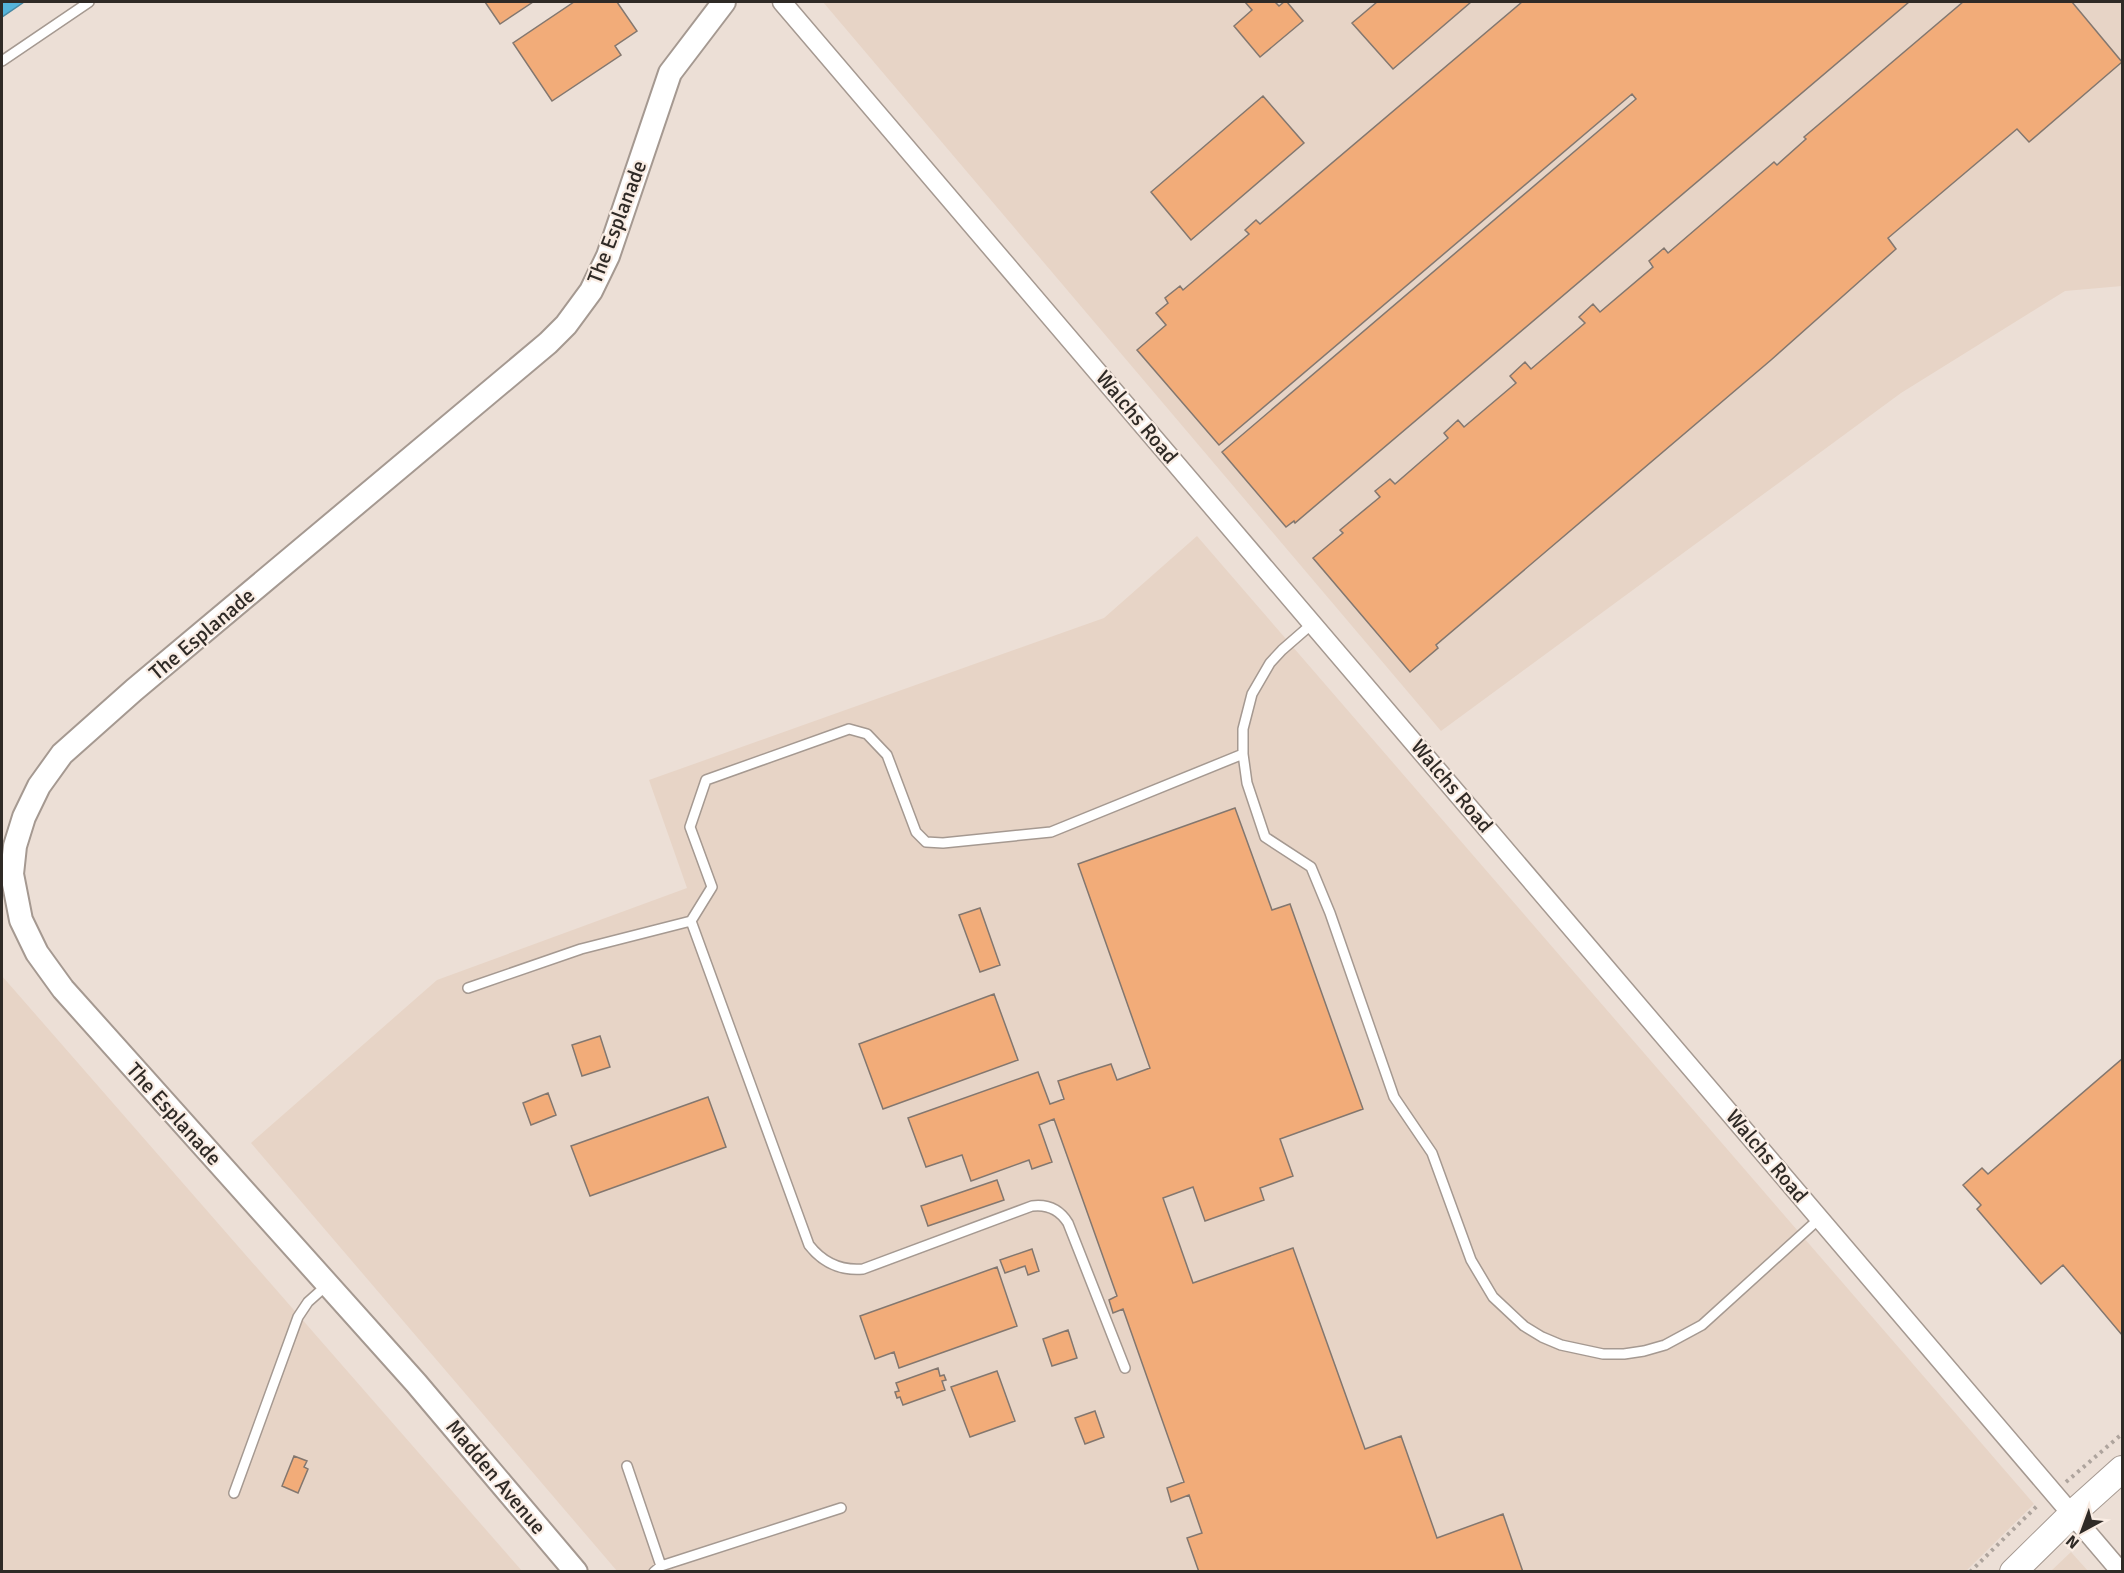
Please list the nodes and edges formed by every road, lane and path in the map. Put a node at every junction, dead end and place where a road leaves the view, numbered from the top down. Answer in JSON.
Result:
{"nodes":[{"id":1,"x":89,"y":2,"type":"edge"},
{"id":2,"x":723,"y":2,"type":"edge"},
{"id":3,"x":782,"y":2,"type":"edge"},
{"id":4,"x":2,"y":61,"type":"edge"},
{"id":5,"x":1313,"y":623,"type":"junction"},
{"id":6,"x":1243,"y":754,"type":"junction"},
{"id":7,"x":691,"y":921,"type":"junction"},
{"id":8,"x":468,"y":988,"type":"dead end"},
{"id":9,"x":1820,"y":1218,"type":"junction"},
{"id":10,"x":327,"y":1284,"type":"junction"},
{"id":11,"x":1125,"y":1368,"type":"dead end"},
{"id":12,"x":416,"y":1383,"type":"joint"},
{"id":13,"x":2122,"y":1434,"type":"edge"},
{"id":14,"x":627,"y":1466,"type":"dead end"},
{"id":15,"x":2122,"y":1469,"type":"edge"},
{"id":16,"x":2076,"y":1473,"type":"dead end"},
{"id":17,"x":2054,"y":1492,"type":"junction"},
{"id":18,"x":234,"y":1493,"type":"dead end"},
{"id":19,"x":840,"y":1508,"type":"dead end"},
{"id":20,"x":2073,"y":1513,"type":"junction"},
{"id":21,"x":657,"y":1569,"type":"edge"},
{"id":22,"x":576,"y":1572,"type":"edge"},
{"id":23,"x":1970,"y":1572,"type":"edge"},
{"id":24,"x":2013,"y":1572,"type":"edge"},
{"id":25,"x":2121,"y":1572,"type":"edge"}],
"edges":[{"from":1,"to":4,"type":"lane"},
{"from":2,"to":10,"type":"street","name":"The Esplanade"},
{"from":3,"to":5,"type":"street","name":"Walchs Road"},
{"from":5,"to":6,"type":"lane"},
{"from":5,"to":9,"type":"street","name":"Walchs Road"},
{"from":6,"to":7,"type":"lane"},
{"from":6,"to":9,"type":"lane"},
{"from":7,"to":8,"type":"lane"},
{"from":7,"to":11,"type":"lane"},
{"from":9,"to":17,"type":"street","name":"Walchs Road"},
{"from":10,"to":12,"type":"street","name":"The Esplanade"},
{"from":10,"to":18,"type":"lane"},
{"from":12,"to":22,"type":"street","name":"Madden Avenue"},
{"from":13,"to":16,"type":"path"},
{"from":14,"to":21,"type":"lane"},
{"from":15,"to":20,"type":"main road"},
{"from":17,"to":20,"type":"street","name":"Walchs Road"},
{"from":17,"to":23,"type":"path"},
{"from":19,"to":21,"type":"lane"},
{"from":20,"to":24,"type":"main road"},
{"from":20,"to":25,"type":"street","name":"Walchs Road"}]}
